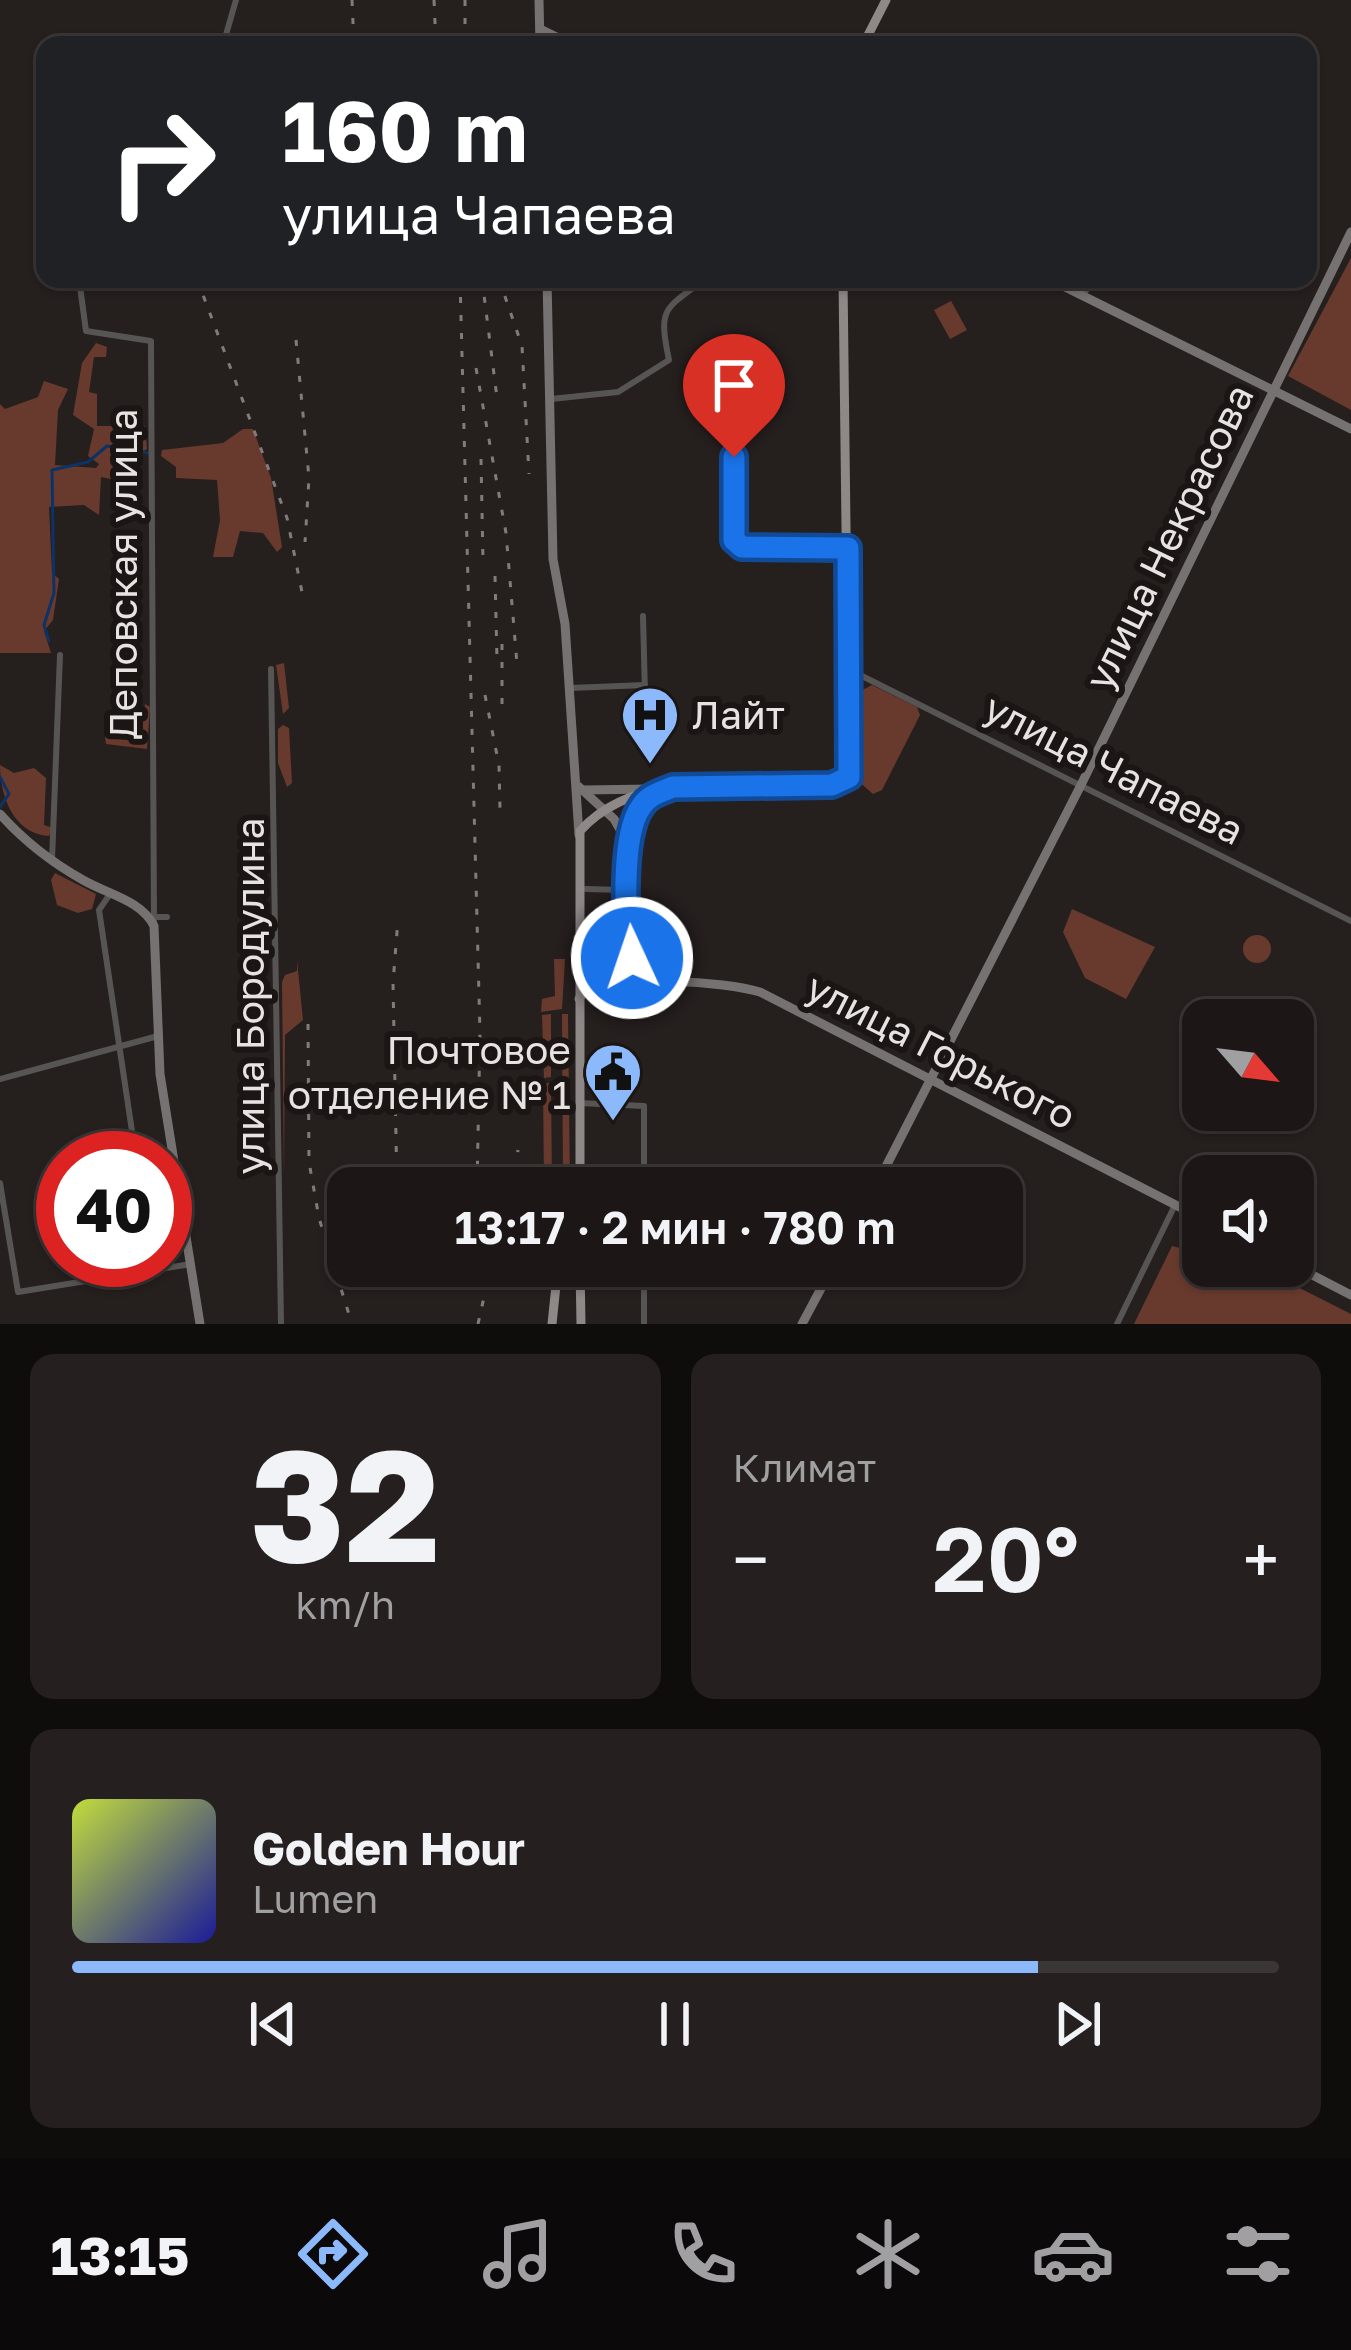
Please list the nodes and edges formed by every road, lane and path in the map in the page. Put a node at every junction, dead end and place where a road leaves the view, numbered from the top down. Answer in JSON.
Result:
{"nodes":[{"id":1,"x":236,"y":0,"type":"edge"},
{"id":2,"x":539,"y":0,"type":"edge"},
{"id":3,"x":886,"y":0,"type":"edge"},
{"id":4,"x":540,"y":29,"type":"junction"},
{"id":5,"x":226,"y":36,"type":"edge"},
{"id":6,"x":540,"y":36,"type":"edge"},
{"id":7,"x":554,"y":36,"type":"edge"},
{"id":8,"x":868,"y":36,"type":"edge"},
{"id":9,"x":1351,"y":232,"type":"edge"},
{"id":10,"x":80,"y":288,"type":"edge"},
{"id":11,"x":547,"y":288,"type":"edge"},
{"id":12,"x":693,"y":288,"type":"edge"},
{"id":13,"x":843,"y":288,"type":"edge"},
{"id":14,"x":1067,"y":288,"type":"edge"},
{"id":15,"x":1087,"y":288,"type":"edge"},
{"id":16,"x":1083,"y":296,"type":"junction"},
{"id":17,"x":1274,"y":391,"type":"junction"},
{"id":18,"x":548,"y":399,"type":"junction"},
{"id":19,"x":1351,"y":429,"type":"edge"},
{"id":20,"x":734,"y":457,"type":"dead end"},
{"id":21,"x":848,"y":548,"type":"junction"},
{"id":22,"x":643,"y":616,"type":"dead end"},
{"id":23,"x":60,"y":655,"type":"dead end"},
{"id":24,"x":272,"y":669,"type":"dead end"},
{"id":25,"x":850,"y":670,"type":"junction"},
{"id":26,"x":644,"y":685,"type":"junction"},
{"id":27,"x":568,"y":688,"type":"junction"},
{"id":28,"x":646,"y":734,"type":"dead end"},
{"id":29,"x":1081,"y":785,"type":"junction"},
{"id":30,"x":673,"y":787,"type":"junction"},
{"id":31,"x":581,"y":788,"type":"junction"},
{"id":32,"x":651,"y":789,"type":"junction"},
{"id":33,"x":605,"y":809,"type":"junction"},
{"id":34,"x":0,"y":814,"type":"edge"},
{"id":35,"x":578,"y":835,"type":"junction"},
{"id":36,"x":629,"y":845,"type":"junction"},
{"id":37,"x":52,"y":860,"type":"junction"},
{"id":38,"x":586,"y":889,"type":"dead end"},
{"id":39,"x":622,"y":890,"type":"dead end"},
{"id":40,"x":110,"y":894,"type":"junction"},
{"id":41,"x":160,"y":920,"type":"junction"},
{"id":42,"x":1351,"y":921,"type":"edge"},
{"id":43,"x":578,"y":938,"type":"junction"},
{"id":44,"x":628,"y":940,"type":"junction"},
{"id":45,"x":612,"y":967,"type":"junction"},
{"id":46,"x":639,"y":984,"type":"junction"},
{"id":47,"x":657,"y":984,"type":"junction"},
{"id":48,"x":578,"y":1002,"type":"junction"},
{"id":49,"x":158,"y":1036,"type":"junction"},
{"id":50,"x":120,"y":1043,"type":"junction"},
{"id":51,"x":0,"y":1079,"type":"edge"},
{"id":52,"x":932,"y":1079,"type":"junction"},
{"id":53,"x":579,"y":1102,"type":"junction"},
{"id":54,"x":132,"y":1131,"type":"edge"},
{"id":55,"x":172,"y":1131,"type":"edge"},
{"id":56,"x":580,"y":1167,"type":"edge"},
{"id":57,"x":644,"y":1167,"type":"edge"},
{"id":58,"x":885,"y":1167,"type":"edge"},
{"id":59,"x":0,"y":1183,"type":"edge"},
{"id":60,"x":1175,"y":1204,"type":"junction"},
{"id":61,"x":1182,"y":1208,"type":"edge"},
{"id":62,"x":4,"y":1237,"type":"edge"},
{"id":63,"x":192,"y":1271,"type":"edge"},
{"id":64,"x":1314,"y":1276,"type":"edge"},
{"id":65,"x":47,"y":1287,"type":"edge"},
{"id":66,"x":556,"y":1287,"type":"edge"},
{"id":67,"x":580,"y":1287,"type":"edge"},
{"id":68,"x":644,"y":1287,"type":"edge"},
{"id":69,"x":822,"y":1287,"type":"edge"},
{"id":70,"x":1351,"y":1294,"type":"edge"},
{"id":71,"x":200,"y":1324,"type":"edge"},
{"id":72,"x":281,"y":1324,"type":"edge"},
{"id":73,"x":552,"y":1324,"type":"edge"},
{"id":74,"x":581,"y":1324,"type":"edge"},
{"id":75,"x":644,"y":1324,"type":"edge"},
{"id":76,"x":802,"y":1324,"type":"edge"},
{"id":77,"x":1117,"y":1324,"type":"edge"}],
"edges":[{"from":1,"to":5,"type":"street"},
{"from":2,"to":4,"type":"street"},
{"from":3,"to":8,"type":"main road"},
{"from":4,"to":6,"type":"street"},
{"from":4,"to":7,"type":"street"},
{"from":9,"to":17,"type":"street","name":"улица Некрасова"},
{"from":10,"to":41,"type":"street","name":"Деповская улица"},
{"from":11,"to":18,"type":"street"},
{"from":12,"to":18,"type":"street"},
{"from":13,"to":21,"type":"main road"},
{"from":14,"to":16,"type":"street"},
{"from":15,"to":16,"type":"street"},
{"from":16,"to":17,"type":"street"},
{"from":17,"to":19,"type":"street"},
{"from":17,"to":29,"type":"street","name":"улица Некрасова"},
{"from":18,"to":27,"type":"street"},
{"from":20,"to":21,"type":"street"},
{"from":21,"to":25,"type":"main road"},
{"from":22,"to":26,"type":"street"},
{"from":23,"to":37,"type":"street"},
{"from":24,"to":72,"type":"street","name":"улица Бородулина"},
{"from":25,"to":29,"type":"street","name":"улица Чапаева"},
{"from":25,"to":30,"type":"main road"},
{"from":26,"to":27,"type":"street"},
{"from":26,"to":28,"type":"street"},
{"from":27,"to":31,"type":"street"},
{"from":29,"to":42,"type":"street","name":"улица Чапаева"},
{"from":29,"to":52,"type":"street","name":"улица Некрасова"},
{"from":30,"to":32,"type":"main road"},
{"from":30,"to":36,"type":"main road"},
{"from":31,"to":32,"type":"street"},
{"from":31,"to":33,"type":"street"},
{"from":31,"to":35,"type":"street"},
{"from":32,"to":33,"type":"main road"},
{"from":33,"to":35,"type":"main road"},
{"from":33,"to":36,"type":"street"},
{"from":34,"to":37,"type":"street"},
{"from":35,"to":43,"type":"main road"},
{"from":36,"to":44,"type":"main road"},
{"from":37,"to":40,"type":"street"},
{"from":38,"to":39,"type":"street"},
{"from":40,"to":41,"type":"street"},
{"from":40,"to":50,"type":"street"},
{"from":41,"to":49,"type":"street","name":"Деповская улица"},
{"from":43,"to":45,"type":"street"},
{"from":43,"to":48,"type":"main road"},
{"from":44,"to":45,"type":"main road"},
{"from":44,"to":47,"type":"street"},
{"from":45,"to":46,"type":"street"},
{"from":45,"to":48,"type":"main road"},
{"from":46,"to":47,"type":"street","name":"улица Горького"},
{"from":46,"to":48,"type":"street","name":"улица Горького"},
{"from":47,"to":52,"type":"street","name":"улица Горького"},
{"from":48,"to":53,"type":"main road"},
{"from":49,"to":50,"type":"street"},
{"from":49,"to":55,"type":"street","name":"Деповская улица"},
{"from":50,"to":51,"type":"street"},
{"from":50,"to":54,"type":"street"},
{"from":52,"to":58,"type":"street","name":"улица Некрасова"},
{"from":52,"to":60,"type":"street","name":"улица Горького"},
{"from":53,"to":56,"type":"main road"},
{"from":53,"to":57,"type":"street"},
{"from":59,"to":62,"type":"street"},
{"from":60,"to":61,"type":"street","name":"улица Горького"},
{"from":60,"to":77,"type":"street"},
{"from":62,"to":65,"type":"street"},
{"from":63,"to":71,"type":"street","name":"Деповская улица"},
{"from":64,"to":70,"type":"street"},
{"from":66,"to":73,"type":"main road"},
{"from":67,"to":74,"type":"main road"},
{"from":68,"to":75,"type":"street"},
{"from":69,"to":76,"type":"street"}]}
